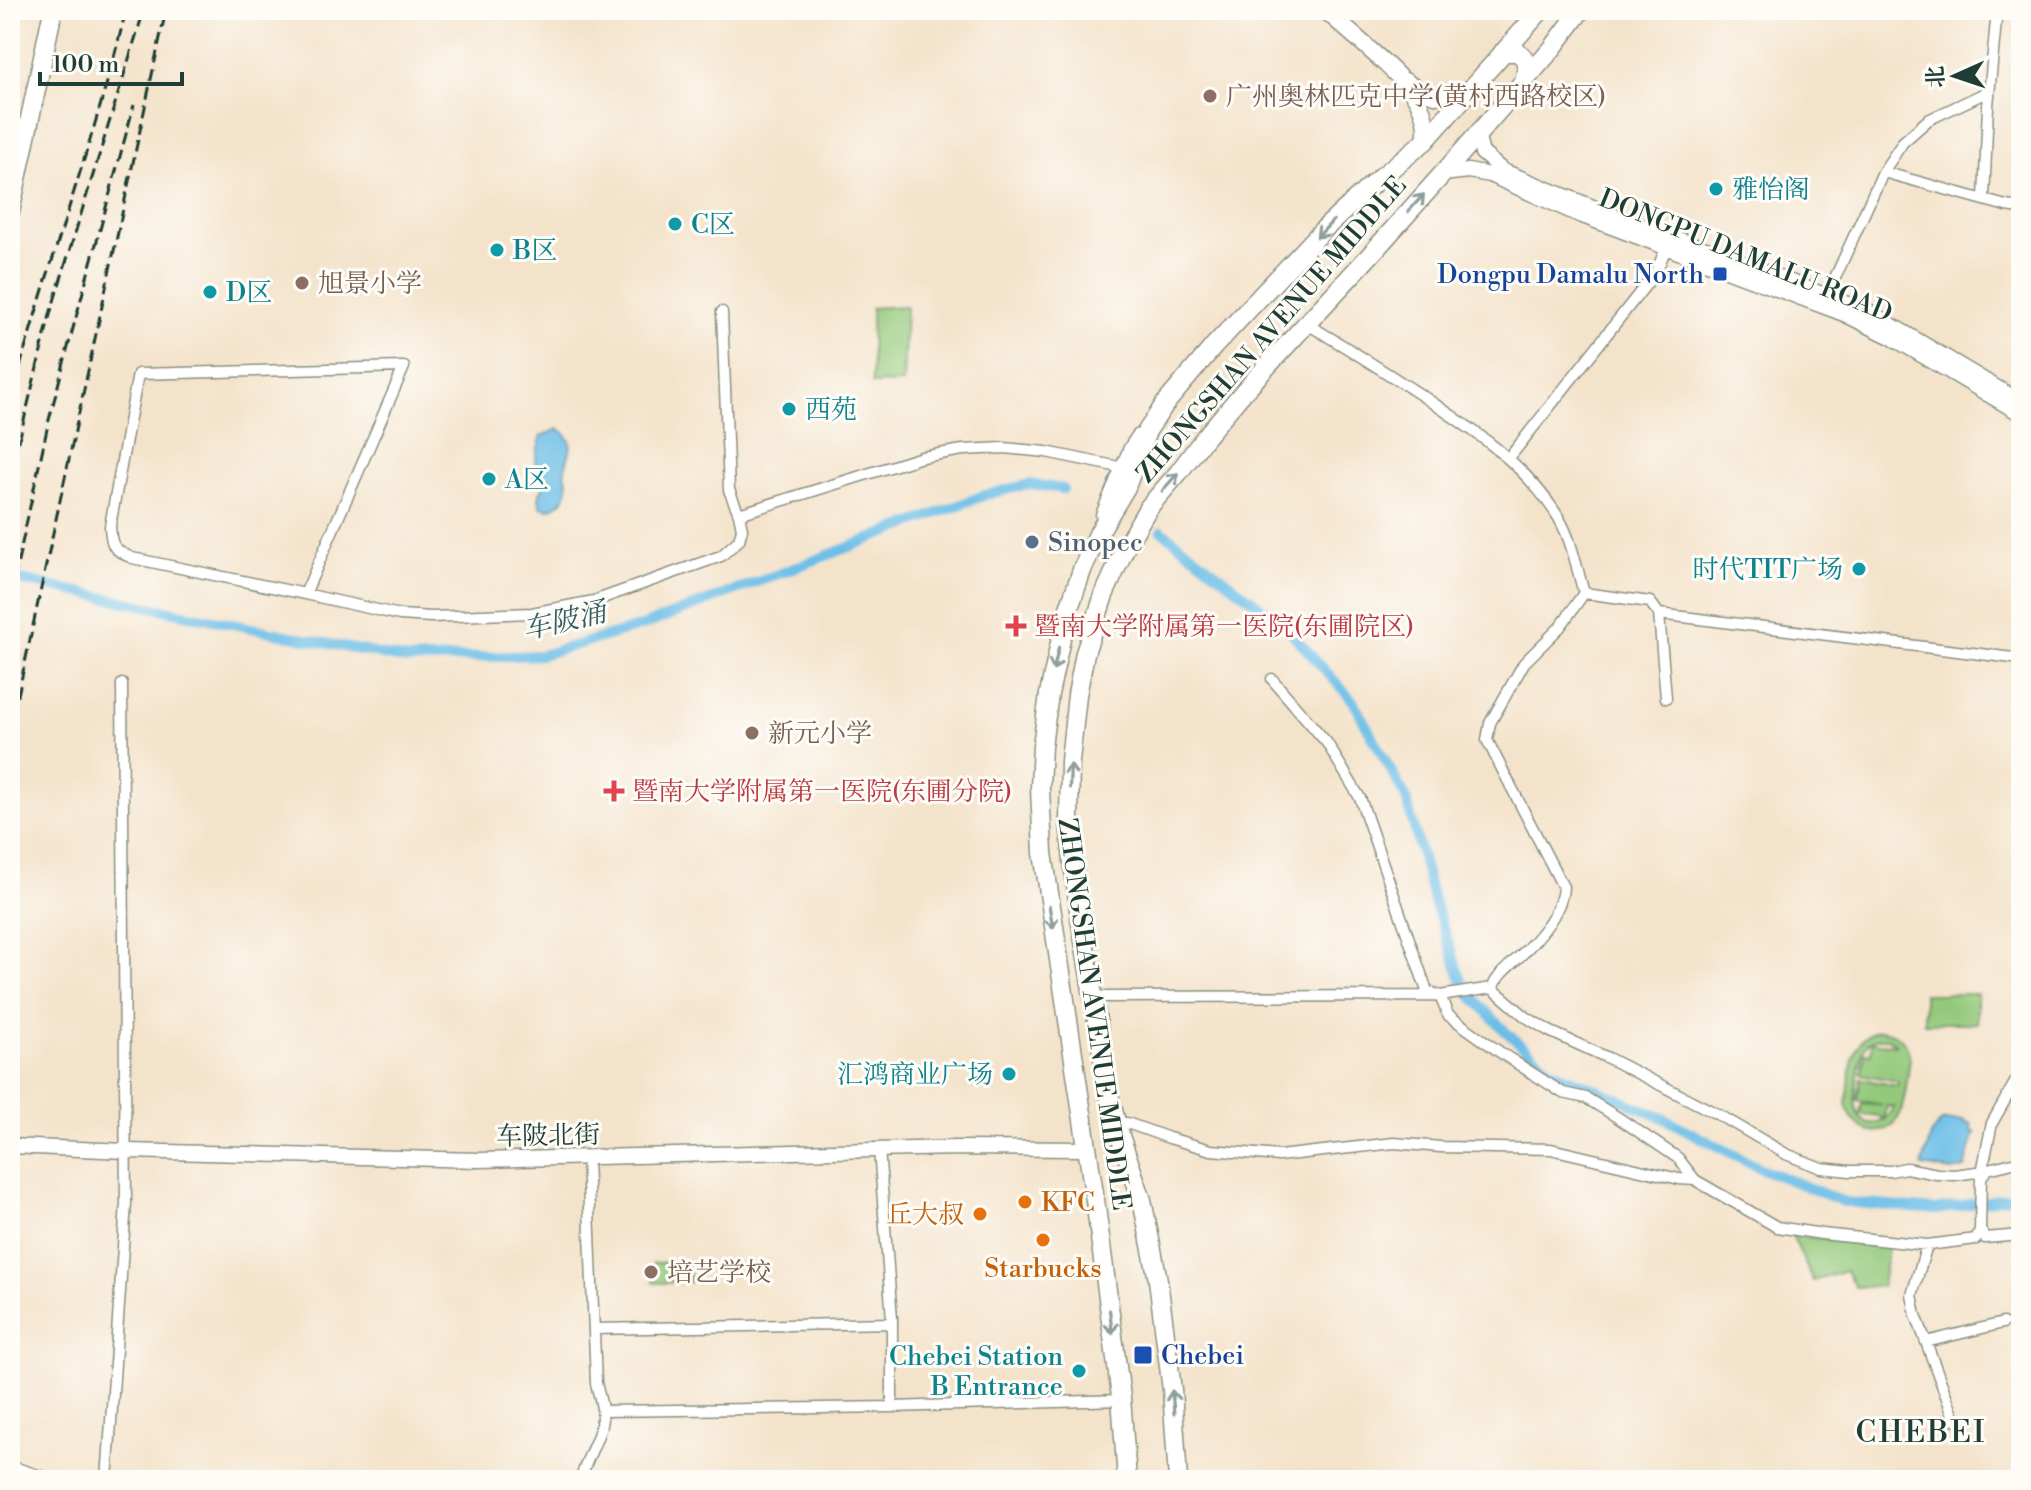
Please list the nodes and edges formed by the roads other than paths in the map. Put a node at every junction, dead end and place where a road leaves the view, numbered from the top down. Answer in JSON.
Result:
{"nodes":[{"id":1,"x":53,"y":10,"type":"edge"},
{"id":2,"x":1325,"y":10,"type":"edge"},
{"id":3,"x":1543,"y":10,"type":"edge"},
{"id":4,"x":1581,"y":10,"type":"edge"},
{"id":5,"x":1997,"y":10,"type":"edge"},
{"id":6,"x":1567,"y":29,"type":"junction"},
{"id":7,"x":1503,"y":52,"type":"junction"},
{"id":8,"x":1400,"y":76,"type":"junction"},
{"id":9,"x":1523,"y":83,"type":"junction"},
{"id":10,"x":1471,"y":89,"type":"junction"},
{"id":11,"x":1989,"y":91,"type":"junction"},
{"id":12,"x":1477,"y":135,"type":"junction"},
{"id":13,"x":1425,"y":141,"type":"junction"},
{"id":14,"x":1883,"y":172,"type":"junction"},
{"id":15,"x":1443,"y":174,"type":"junction"},
{"id":16,"x":1984,"y":199,"type":"junction"},
{"id":17,"x":2021,"y":208,"type":"edge"},
{"id":18,"x":10,"y":212,"type":"edge"},
{"id":19,"x":1614,"y":221,"type":"junction"},
{"id":20,"x":1667,"y":246,"type":"junction"},
{"id":21,"x":1825,"y":301,"type":"junction"},
{"id":22,"x":722,"y":312,"type":"dead end"},
{"id":23,"x":1307,"y":324,"type":"junction"},
{"id":24,"x":2021,"y":402,"type":"edge"},
{"id":25,"x":2021,"y":414,"type":"edge"},
{"id":26,"x":1155,"y":417,"type":"junction"},
{"id":27,"x":1509,"y":458,"type":"junction"},
{"id":28,"x":1124,"y":468,"type":"junction"},
{"id":29,"x":739,"y":514,"type":"junction"},
{"id":30,"x":1099,"y":532,"type":"junction"},
{"id":31,"x":1584,"y":593,"type":"junction"},
{"id":32,"x":305,"y":594,"type":"junction"},
{"id":33,"x":1659,"y":614,"type":"junction"},
{"id":34,"x":2021,"y":659,"type":"edge"},
{"id":35,"x":1272,"y":679,"type":"dead end"},
{"id":36,"x":122,"y":684,"type":"dead end"},
{"id":37,"x":1666,"y":698,"type":"dead end"},
{"id":38,"x":1492,"y":988,"type":"junction"},
{"id":39,"x":1440,"y":996,"type":"junction"},
{"id":40,"x":1093,"y":997,"type":"junction"},
{"id":41,"x":2021,"y":1072,"type":"edge"},
{"id":42,"x":1116,"y":1125,"type":"junction"},
{"id":43,"x":10,"y":1146,"type":"edge"},
{"id":44,"x":879,"y":1149,"type":"junction"},
{"id":45,"x":1088,"y":1149,"type":"junction"},
{"id":46,"x":126,"y":1151,"type":"junction"},
{"id":47,"x":587,"y":1158,"type":"junction"},
{"id":48,"x":2021,"y":1161,"type":"edge"},
{"id":49,"x":1981,"y":1177,"type":"junction"},
{"id":50,"x":1695,"y":1180,"type":"junction"},
{"id":51,"x":1980,"y":1230,"type":"junction"},
{"id":52,"x":2021,"y":1235,"type":"edge"},
{"id":53,"x":1927,"y":1245,"type":"junction"},
{"id":54,"x":892,"y":1323,"type":"junction"},
{"id":55,"x":2003,"y":1323,"type":"dead end"},
{"id":56,"x":594,"y":1329,"type":"junction"},
{"id":57,"x":1926,"y":1342,"type":"junction"},
{"id":58,"x":1121,"y":1400,"type":"junction"},
{"id":59,"x":892,"y":1407,"type":"junction"},
{"id":60,"x":603,"y":1411,"type":"junction"},
{"id":61,"x":1955,"y":1420,"type":"dead end"},
{"id":62,"x":10,"y":1468,"type":"edge"},
{"id":63,"x":46,"y":1480,"type":"edge"},
{"id":64,"x":107,"y":1480,"type":"edge"},
{"id":65,"x":581,"y":1480,"type":"edge"},
{"id":66,"x":1127,"y":1480,"type":"edge"},
{"id":67,"x":1178,"y":1480,"type":"edge"}],
"edges":[{"from":1,"to":18,"type":"highway"},
{"from":2,"to":8,"type":"main road"},
{"from":3,"to":6,"type":"highway"},
{"from":3,"to":7,"type":"highway","name":"ZHONGSHAN AVENUE MIDDLE"},
{"from":4,"to":6,"type":"highway","name":"ZHONGSHAN AVENUE MIDDLE"},
{"from":5,"to":11,"type":"street"},
{"from":6,"to":9,"type":"highway","name":"ZHONGSHAN AVENUE MIDDLE"},
{"from":7,"to":9,"type":"highway"},
{"from":7,"to":10,"type":"highway","name":"ZHONGSHAN AVENUE MIDDLE"},
{"from":8,"to":10,"type":"street"},
{"from":8,"to":13,"type":"main road"},
{"from":9,"to":12,"type":"highway","name":"ZHONGSHAN AVENUE MIDDLE"},
{"from":10,"to":13,"type":"highway","name":"ZHONGSHAN AVENUE MIDDLE"},
{"from":11,"to":14,"type":"street"},
{"from":11,"to":16,"type":"street"},
{"from":12,"to":15,"type":"highway","name":"ZHONGSHAN AVENUE MIDDLE"},
{"from":12,"to":19,"type":"street","name":"DONGPU DAMALU ROAD"},
{"from":13,"to":26,"type":"highway","name":"ZHONGSHAN AVENUE MIDDLE","one_way":true},
{"from":14,"to":16,"type":"street"},
{"from":14,"to":21,"type":"street"},
{"from":15,"to":19,"type":"street","name":"DONGPU DAMALU ROAD"},
{"from":23,"to":15,"type":"highway","name":"ZHONGSHAN AVENUE MIDDLE","one_way":true},
{"from":16,"to":17,"type":"street"},
{"from":19,"to":20,"type":"street","name":"DONGPU DAMALU ROAD"},
{"from":19,"to":21,"type":"street","name":"DONGPU DAMALU ROAD"},
{"from":20,"to":21,"type":"street","name":"DONGPU DAMALU ROAD"},
{"from":20,"to":27,"type":"street"},
{"from":21,"to":24,"type":"street","name":"DONGPU DAMALU ROAD"},
{"from":21,"to":25,"type":"street","name":"DONGPU DAMALU ROAD"},
{"from":22,"to":29,"type":"street"},
{"from":23,"to":27,"type":"street"},
{"from":40,"to":23,"type":"highway","name":"ZHONGSHAN AVENUE MIDDLE","one_way":true},
{"from":26,"to":28,"type":"street"},
{"from":26,"to":30,"type":"highway","name":"ZHONGSHAN AVENUE MIDDLE"},
{"from":27,"to":31,"type":"street"},
{"from":28,"to":29,"type":"street"},
{"from":28,"to":30,"type":"street"},
{"from":29,"to":32,"type":"street"},
{"from":30,"to":45,"type":"highway","name":"ZHONGSHAN AVENUE MIDDLE","one_way":true},
{"from":31,"to":33,"type":"street"},
{"from":31,"to":38,"type":"street"},
{"from":32,"to":32,"type":"street"},
{"from":33,"to":34,"type":"street"},
{"from":33,"to":37,"type":"street"},
{"from":35,"to":39,"type":"street"},
{"from":36,"to":46,"type":"street"},
{"from":38,"to":39,"type":"street"},
{"from":38,"to":49,"type":"street"},
{"from":39,"to":40,"type":"street"},
{"from":39,"to":50,"type":"street"},
{"from":40,"to":42,"type":"highway","name":"ZHONGSHAN AVENUE MIDDLE"},
{"from":41,"to":49,"type":"street"},
{"from":42,"to":50,"type":"street"},
{"from":67,"to":42,"type":"highway","name":"ZHONGSHAN AVENUE MIDDLE","one_way":true},
{"from":43,"to":46,"type":"street","name":"车陂北街"},
{"from":44,"to":45,"type":"street","name":"车陂北街"},
{"from":44,"to":47,"type":"street","name":"车陂北街"},
{"from":44,"to":54,"type":"street"},
{"from":45,"to":58,"type":"highway","name":"ZHONGSHAN AVENUE MIDDLE","one_way":true},
{"from":46,"to":47,"type":"street","name":"车陂北街"},
{"from":46,"to":64,"type":"street"},
{"from":47,"to":56,"type":"street"},
{"from":48,"to":49,"type":"street"},
{"from":49,"to":51,"type":"street"},
{"from":50,"to":53,"type":"street"},
{"from":51,"to":52,"type":"street"},
{"from":51,"to":53,"type":"street"},
{"from":53,"to":57,"type":"street"},
{"from":54,"to":56,"type":"street"},
{"from":54,"to":59,"type":"street"},
{"from":55,"to":57,"type":"street"},
{"from":56,"to":60,"type":"street"},
{"from":57,"to":61,"type":"street"},
{"from":58,"to":59,"type":"street"},
{"from":58,"to":66,"type":"highway","name":"ZHONGSHAN AVENUE MIDDLE"},
{"from":59,"to":60,"type":"street"},
{"from":60,"to":65,"type":"street"},
{"from":62,"to":63,"type":"street"}]}
